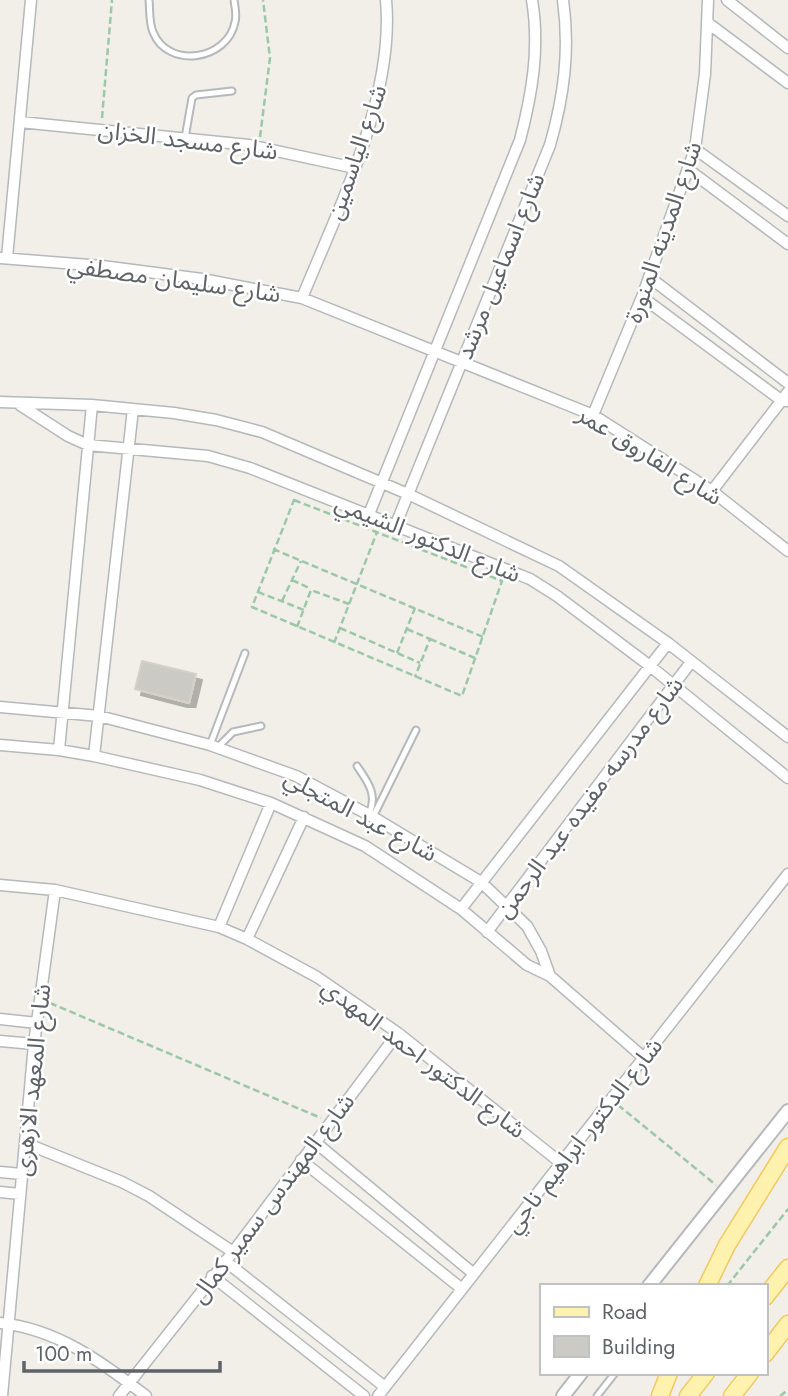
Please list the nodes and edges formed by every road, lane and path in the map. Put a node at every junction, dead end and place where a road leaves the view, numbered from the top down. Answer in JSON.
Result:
{"nodes":[{"id":1,"x":31,"y":0,"type":"edge"},
{"id":2,"x":112,"y":0,"type":"edge"},
{"id":3,"x":149,"y":0,"type":"edge"},
{"id":4,"x":234,"y":0,"type":"edge"},
{"id":5,"x":263,"y":0,"type":"edge"},
{"id":6,"x":386,"y":0,"type":"edge"},
{"id":7,"x":532,"y":0,"type":"edge"},
{"id":8,"x":563,"y":0,"type":"edge"},
{"id":9,"x":708,"y":0,"type":"edge"},
{"id":10,"x":727,"y":0,"type":"edge"},
{"id":11,"x":708,"y":23,"type":"junction"},
{"id":12,"x":788,"y":48,"type":"edge"},
{"id":13,"x":788,"y":83,"type":"edge"},
{"id":14,"x":232,"y":91,"type":"dead end"},
{"id":15,"x":20,"y":122,"type":"junction"},
{"id":16,"x":101,"y":129,"type":"junction"},
{"id":17,"x":185,"y":138,"type":"junction"},
{"id":18,"x":258,"y":147,"type":"junction"},
{"id":19,"x":695,"y":149,"type":"junction"},
{"id":20,"x":355,"y":168,"type":"junction"},
{"id":21,"x":689,"y":170,"type":"junction"},
{"id":22,"x":788,"y":216,"type":"edge"},
{"id":23,"x":788,"y":244,"type":"edge"},
{"id":24,"x":4,"y":258,"type":"edge"},
{"id":25,"x":649,"y":276,"type":"junction"},
{"id":26,"x":642,"y":297,"type":"junction"},
{"id":27,"x":302,"y":298,"type":"junction"},
{"id":28,"x":435,"y":351,"type":"junction"},
{"id":29,"x":462,"y":362,"type":"junction"},
{"id":30,"x":788,"y":383,"type":"edge"},
{"id":31,"x":786,"y":398,"type":"edge"},
{"id":32,"x":0,"y":402,"type":"edge"},
{"id":33,"x":20,"y":405,"type":"junction"},
{"id":34,"x":92,"y":405,"type":"junction"},
{"id":35,"x":133,"y":409,"type":"junction"},
{"id":36,"x":593,"y":415,"type":"junction"},
{"id":37,"x":88,"y":445,"type":"junction"},
{"id":38,"x":129,"y":448,"type":"junction"},
{"id":39,"x":381,"y":484,"type":"junction"},
{"id":40,"x":712,"y":491,"type":"junction"},
{"id":41,"x":408,"y":494,"type":"junction"},
{"id":42,"x":369,"y":514,"type":"junction"},
{"id":43,"x":396,"y":524,"type":"junction"},
{"id":44,"x":377,"y":532,"type":"junction"},
{"id":45,"x":273,"y":549,"type":"junction"},
{"id":46,"x":788,"y":551,"type":"edge"},
{"id":47,"x":301,"y":561,"type":"junction"},
{"id":48,"x":292,"y":580,"type":"junction"},
{"id":49,"x":357,"y":584,"type":"junction"},
{"id":50,"x":311,"y":590,"type":"junction"},
{"id":51,"x":256,"y":591,"type":"junction"},
{"id":52,"x":282,"y":601,"type":"junction"},
{"id":53,"x":349,"y":604,"type":"junction"},
{"id":54,"x":415,"y":608,"type":"junction"},
{"id":55,"x":304,"y":610,"type":"junction"},
{"id":56,"x":296,"y":627,"type":"junction"},
{"id":57,"x":340,"y":628,"type":"junction"},
{"id":58,"x":407,"y":629,"type":"junction"},
{"id":59,"x":484,"y":638,"type":"junction"},
{"id":60,"x":430,"y":639,"type":"junction"},
{"id":61,"x":334,"y":643,"type":"junction"},
{"id":62,"x":668,"y":643,"type":"junction"},
{"id":63,"x":245,"y":653,"type":"dead end"},
{"id":64,"x":397,"y":653,"type":"junction"},
{"id":65,"x":476,"y":659,"type":"junction"},
{"id":66,"x":691,"y":662,"type":"junction"},
{"id":67,"x":420,"y":663,"type":"junction"},
{"id":68,"x":650,"y":666,"type":"junction"},
{"id":69,"x":415,"y":677,"type":"junction"},
{"id":70,"x":674,"y":685,"type":"junction"},
{"id":71,"x":0,"y":707,"type":"edge"},
{"id":72,"x":62,"y":711,"type":"junction"},
{"id":73,"x":99,"y":716,"type":"junction"},
{"id":74,"x":261,"y":726,"type":"dead end"},
{"id":75,"x":416,"y":730,"type":"dead end"},
{"id":76,"x":788,"y":737,"type":"edge"},
{"id":77,"x":0,"y":746,"type":"edge"},
{"id":78,"x":213,"y":747,"type":"junction"},
{"id":79,"x":59,"y":750,"type":"junction"},
{"id":80,"x":94,"y":756,"type":"junction"},
{"id":81,"x":357,"y":766,"type":"dead end"},
{"id":82,"x":788,"y":778,"type":"edge"},
{"id":83,"x":271,"y":803,"type":"junction"},
{"id":84,"x":371,"y":815,"type":"junction"},
{"id":85,"x":304,"y":817,"type":"junction"},
{"id":86,"x":788,"y":874,"type":"edge"},
{"id":87,"x":481,"y":882,"type":"junction"},
{"id":88,"x":0,"y":885,"type":"edge"},
{"id":89,"x":55,"y":890,"type":"junction"},
{"id":90,"x":508,"y":905,"type":"junction"},
{"id":91,"x":461,"y":909,"type":"junction"},
{"id":92,"x":219,"y":928,"type":"junction"},
{"id":93,"x":487,"y":932,"type":"junction"},
{"id":94,"x":247,"y":939,"type":"junction"},
{"id":95,"x":550,"y":975,"type":"junction"},
{"id":96,"x":40,"y":999,"type":"junction"},
{"id":97,"x":0,"y":1019,"type":"edge"},
{"id":98,"x":37,"y":1023,"type":"junction"},
{"id":99,"x":398,"y":1033,"type":"junction"},
{"id":100,"x":0,"y":1041,"type":"edge"},
{"id":101,"x":34,"y":1044,"type":"junction"},
{"id":102,"x":643,"y":1057,"type":"junction"},
{"id":103,"x":610,"y":1099,"type":"junction"},
{"id":104,"x":788,"y":1111,"type":"edge"},
{"id":105,"x":330,"y":1122,"type":"junction"},
{"id":106,"x":315,"y":1142,"type":"junction"},
{"id":107,"x":26,"y":1143,"type":"junction"},
{"id":108,"x":788,"y":1147,"type":"edge"},
{"id":109,"x":302,"y":1160,"type":"junction"},
{"id":110,"x":561,"y":1163,"type":"junction"},
{"id":111,"x":0,"y":1172,"type":"edge"},
{"id":112,"x":22,"y":1174,"type":"junction"},
{"id":113,"x":0,"y":1192,"type":"edge"},
{"id":114,"x":723,"y":1192,"type":"junction"},
{"id":115,"x":20,"y":1194,"type":"junction"},
{"id":116,"x":788,"y":1209,"type":"edge"},
{"id":117,"x":233,"y":1252,"type":"junction"},
{"id":118,"x":225,"y":1262,"type":"junction"},
{"id":119,"x":788,"y":1268,"type":"edge"},
{"id":120,"x":474,"y":1274,"type":"junction"},
{"id":121,"x":212,"y":1276,"type":"junction"},
{"id":122,"x":652,"y":1284,"type":"edge"},
{"id":123,"x":708,"y":1284,"type":"edge"},
{"id":124,"x":729,"y":1284,"type":"edge"},
{"id":125,"x":462,"y":1289,"type":"junction"},
{"id":126,"x":767,"y":1294,"type":"edge"},
{"id":127,"x":4,"y":1323,"type":"edge"},
{"id":128,"x":788,"y":1324,"type":"edge"},
{"id":129,"x":767,"y":1351,"type":"edge"},
{"id":130,"x":580,"y":1375,"type":"edge"},
{"id":131,"x":613,"y":1375,"type":"edge"},
{"id":132,"x":668,"y":1375,"type":"edge"},
{"id":133,"x":704,"y":1375,"type":"edge"},
{"id":134,"x":748,"y":1375,"type":"edge"},
{"id":135,"x":129,"y":1383,"type":"junction"},
{"id":136,"x":385,"y":1387,"type":"junction"},
{"id":137,"x":788,"y":1390,"type":"edge"},
{"id":138,"x":2,"y":1396,"type":"edge"},
{"id":139,"x":119,"y":1396,"type":"edge"},
{"id":140,"x":146,"y":1396,"type":"edge"},
{"id":141,"x":364,"y":1396,"type":"edge"},
{"id":142,"x":378,"y":1396,"type":"edge"},
{"id":143,"x":564,"y":1396,"type":"edge"},
{"id":144,"x":597,"y":1396,"type":"edge"},
{"id":145,"x":660,"y":1396,"type":"edge"},
{"id":146,"x":688,"y":1396,"type":"edge"},
{"id":147,"x":732,"y":1396,"type":"edge"},
{"id":148,"x":780,"y":1396,"type":"edge"}],
"edges":[{"from":1,"to":15,"type":"street"},
{"from":2,"to":16,"type":"path"},
{"from":3,"to":4,"type":"lane"},
{"from":5,"to":18,"type":"path"},
{"from":6,"to":20,"type":"street","name":"شارع الياسمين"},
{"from":7,"to":28,"type":"street","name":"شارع اسماعيل مرشد"},
{"from":8,"to":29,"type":"street","name":"شارع اسماعيل مرشد"},
{"from":9,"to":11,"type":"street","name":"شارع المدينه المنورة"},
{"from":10,"to":12,"type":"street"},
{"from":11,"to":13,"type":"street"},
{"from":11,"to":19,"type":"street","name":"شارع المدينه المنورة"},
{"from":14,"to":17,"type":"lane"},
{"from":15,"to":16,"type":"street","name":"شارع مسجد الخزان"},
{"from":15,"to":24,"type":"street"},
{"from":16,"to":17,"type":"street","name":"شارع مسجد الخزان"},
{"from":17,"to":18,"type":"street","name":"شارع مسجد الخزان"},
{"from":18,"to":20,"type":"street","name":"شارع مسجد الخزان"},
{"from":19,"to":21,"type":"street","name":"شارع المدينه المنورة"},
{"from":19,"to":22,"type":"street"},
{"from":20,"to":27,"type":"street","name":"شارع الياسمين"},
{"from":21,"to":23,"type":"street"},
{"from":21,"to":25,"type":"street","name":"شارع المدينه المنورة"},
{"from":24,"to":27,"type":"street","name":"شارع سليمان مصطفي"},
{"from":25,"to":26,"type":"street","name":"شارع المدينه المنورة"},
{"from":25,"to":30,"type":"street"},
{"from":26,"to":31,"type":"street"},
{"from":26,"to":36,"type":"street","name":"شارع المدينه المنورة"},
{"from":27,"to":28,"type":"street","name":"شارع سليمان مصطفي"},
{"from":28,"to":29,"type":"street","name":"شارع سليمان مصطفي"},
{"from":28,"to":39,"type":"street","name":"شارع اسماعيل مرشد"},
{"from":29,"to":36,"type":"street","name":"شارع الفاروق عمر"},
{"from":29,"to":41,"type":"street","name":"شارع اسماعيل مرشد"},
{"from":31,"to":40,"type":"street"},
{"from":32,"to":33,"type":"street","name":"شارع الدكتور الشيمي"},
{"from":33,"to":34,"type":"street","name":"شارع الدكتور الشيمي"},
{"from":33,"to":37,"type":"street","name":"شارع الدكتور الشيمي"},
{"from":34,"to":35,"type":"street","name":"شارع الدكتور الشيمي"},
{"from":34,"to":37,"type":"street"},
{"from":35,"to":38,"type":"street"},
{"from":35,"to":39,"type":"street","name":"شارع الدكتور الشيمي"},
{"from":36,"to":40,"type":"street","name":"شارع الفاروق عمر"},
{"from":37,"to":38,"type":"street","name":"شارع الدكتور الشيمي"},
{"from":37,"to":72,"type":"street"},
{"from":38,"to":42,"type":"street","name":"شارع الدكتور الشيمي"},
{"from":38,"to":73,"type":"street"},
{"from":39,"to":41,"type":"street","name":"شارع الدكتور الشيمي"},
{"from":39,"to":42,"type":"street","name":"شارع اسماعيل مرشد"},
{"from":40,"to":46,"type":"street","name":"شارع الفاروق عمر"},
{"from":41,"to":43,"type":"street","name":"شارع اسماعيل مرشد"},
{"from":41,"to":62,"type":"street","name":"شارع الدكتور الشيمي"},
{"from":42,"to":43,"type":"street","name":"شارع الدكتور الشيمي"},
{"from":43,"to":68,"type":"street","name":"شارع الدكتور الشيمي"},
{"from":44,"to":45,"type":"path"},
{"from":44,"to":49,"type":"path"},
{"from":44,"to":59,"type":"path"},
{"from":45,"to":47,"type":"path"},
{"from":45,"to":51,"type":"path"},
{"from":47,"to":48,"type":"path"},
{"from":47,"to":49,"type":"path"},
{"from":48,"to":50,"type":"path"},
{"from":48,"to":52,"type":"path"},
{"from":49,"to":53,"type":"path"},
{"from":49,"to":54,"type":"path"},
{"from":50,"to":53,"type":"path"},
{"from":50,"to":55,"type":"path"},
{"from":51,"to":52,"type":"path"},
{"from":51,"to":56,"type":"path"},
{"from":52,"to":55,"type":"path"},
{"from":53,"to":57,"type":"path"},
{"from":54,"to":58,"type":"path"},
{"from":54,"to":59,"type":"path"},
{"from":55,"to":56,"type":"path"},
{"from":56,"to":61,"type":"path"},
{"from":57,"to":61,"type":"path"},
{"from":57,"to":64,"type":"path"},
{"from":58,"to":60,"type":"path"},
{"from":58,"to":64,"type":"path"},
{"from":59,"to":65,"type":"path"},
{"from":60,"to":65,"type":"path"},
{"from":60,"to":67,"type":"path"},
{"from":61,"to":69,"type":"path"},
{"from":62,"to":66,"type":"street","name":"شارع الدكتور الشيمي"},
{"from":62,"to":68,"type":"street","name":"شارع مدرسه مفيده عبد الرحمن"},
{"from":63,"to":78,"type":"lane"},
{"from":64,"to":67,"type":"path"},
{"from":65,"to":69,"type":"path"},
{"from":66,"to":70,"type":"street","name":"شارع مدرسه مفيده عبد الرحمن"},
{"from":66,"to":76,"type":"street","name":"شارع الدكتور الشيمي"},
{"from":67,"to":69,"type":"path"},
{"from":68,"to":70,"type":"street","name":"شارع الدكتور الشيمي"},
{"from":68,"to":87,"type":"street","name":"شارع مدرسه مفيده عبد الرحمن"},
{"from":70,"to":82,"type":"street","name":"شارع الدكتور الشيمي"},
{"from":70,"to":90,"type":"street","name":"شارع مدرسه مفيده عبد الرحمن"},
{"from":71,"to":72,"type":"street","name":"شارع عبد المتجلي"},
{"from":72,"to":73,"type":"street","name":"شارع عبد المتجلي"},
{"from":72,"to":79,"type":"street"},
{"from":73,"to":78,"type":"street","name":"شارع عبد المتجلي"},
{"from":73,"to":80,"type":"street"},
{"from":74,"to":78,"type":"lane"},
{"from":75,"to":84,"type":"lane"},
{"from":77,"to":79,"type":"street","name":"شارع عبد المتجلي"},
{"from":78,"to":84,"type":"street","name":"شارع عبد المتجلي"},
{"from":79,"to":80,"type":"street","name":"شارع عبد المتجلي"},
{"from":80,"to":83,"type":"street","name":"شارع عبد المتجلي"},
{"from":81,"to":84,"type":"lane"},
{"from":83,"to":85,"type":"street","name":"شارع عبد المتجلي"},
{"from":83,"to":92,"type":"street"},
{"from":84,"to":87,"type":"street","name":"شارع عبد المتجلي"},
{"from":85,"to":91,"type":"street","name":"شارع عبد المتجلي"},
{"from":85,"to":94,"type":"street"},
{"from":86,"to":102,"type":"street","name":"شارع الدكتور ابراهيم ناجي"},
{"from":87,"to":90,"type":"street","name":"شارع عبد المتجلي"},
{"from":87,"to":91,"type":"street","name":"شارع مدرسه مفيده عبد الرحمن"},
{"from":88,"to":89,"type":"street","name":"شارع الدكتور احمد المهدي"},
{"from":89,"to":92,"type":"street","name":"شارع الدكتور احمد المهدي"},
{"from":89,"to":96,"type":"street","name":"شارع المعهد الازهرى"},
{"from":90,"to":93,"type":"street","name":"شارع مدرسه مفيده عبد الرحمن"},
{"from":90,"to":95,"type":"street","name":"شارع عبد المتجلي"},
{"from":91,"to":93,"type":"street","name":"شارع عبد المتجلي"},
{"from":92,"to":94,"type":"street","name":"شارع الدكتور احمد المهدي"},
{"from":93,"to":95,"type":"street","name":"شارع عبد المتجلي"},
{"from":94,"to":99,"type":"street","name":"شارع الدكتور احمد المهدي"},
{"from":95,"to":102,"type":"street","name":"شارع عبد المتجلي"},
{"from":96,"to":98,"type":"street","name":"شارع المعهد الازهرى"},
{"from":96,"to":105,"type":"path"},
{"from":97,"to":98,"type":"street"},
{"from":98,"to":101,"type":"street","name":"شارع المعهد الازهرى"},
{"from":99,"to":105,"type":"street","name":"شارع المهندس سمير كمال"},
{"from":99,"to":110,"type":"street","name":"شارع الدكتور احمد المهدي"},
{"from":100,"to":101,"type":"street"},
{"from":101,"to":107,"type":"street","name":"شارع المعهد الازهرى"},
{"from":102,"to":103,"type":"street","name":"شارع الدكتور ابراهيم ناجي"},
{"from":103,"to":110,"type":"street","name":"شارع الدكتور ابراهيم ناجي"},
{"from":103,"to":114,"type":"path"},
{"from":104,"to":114,"type":"street"},
{"from":105,"to":106,"type":"street","name":"شارع المهندس سمير كمال"},
{"from":106,"to":109,"type":"street","name":"شارع المهندس سمير كمال"},
{"from":106,"to":120,"type":"street"},
{"from":107,"to":112,"type":"street","name":"شارع المعهد الازهرى"},
{"from":107,"to":117,"type":"street"},
{"from":108,"to":123,"type":"main road"},
{"from":109,"to":117,"type":"street","name":"شارع المهندس سمير كمال"},
{"from":109,"to":125,"type":"street"},
{"from":110,"to":120,"type":"street","name":"شارع الدكتور ابراهيم ناجي"},
{"from":111,"to":112,"type":"street"},
{"from":112,"to":115,"type":"street","name":"شارع المعهد الازهرى"},
{"from":113,"to":115,"type":"street"},
{"from":114,"to":122,"type":"street"},
{"from":115,"to":127,"type":"street","name":"شارع المعهد الازهرى"},
{"from":116,"to":124,"type":"path"},
{"from":117,"to":118,"type":"street","name":"شارع المهندس سمير كمال"},
{"from":118,"to":121,"type":"street","name":"شارع المهندس سمير كمال"},
{"from":118,"to":136,"type":"street"},
{"from":119,"to":126,"type":"main road"},
{"from":120,"to":125,"type":"street","name":"شارع الدكتور ابراهيم ناجي"},
{"from":121,"to":135,"type":"street","name":"شارع المهندس سمير كمال"},
{"from":121,"to":141,"type":"street"},
{"from":125,"to":136,"type":"street","name":"شارع الدكتور ابراهيم ناجي"},
{"from":127,"to":135,"type":"street"},
{"from":127,"to":138,"type":"street","name":"شارع المعهد الازهرى"},
{"from":128,"to":129,"type":"main road"},
{"from":130,"to":143,"type":"street"},
{"from":131,"to":144,"type":"lane"},
{"from":132,"to":145,"type":"main road"},
{"from":133,"to":146,"type":"main road"},
{"from":134,"to":147,"type":"main road"},
{"from":135,"to":139,"type":"street","name":"شارع المهندس سمير كمال"},
{"from":135,"to":140,"type":"street"},
{"from":136,"to":142,"type":"street","name":"شارع الدكتور ابراهيم ناجي"},
{"from":137,"to":148,"type":"path"}]}
